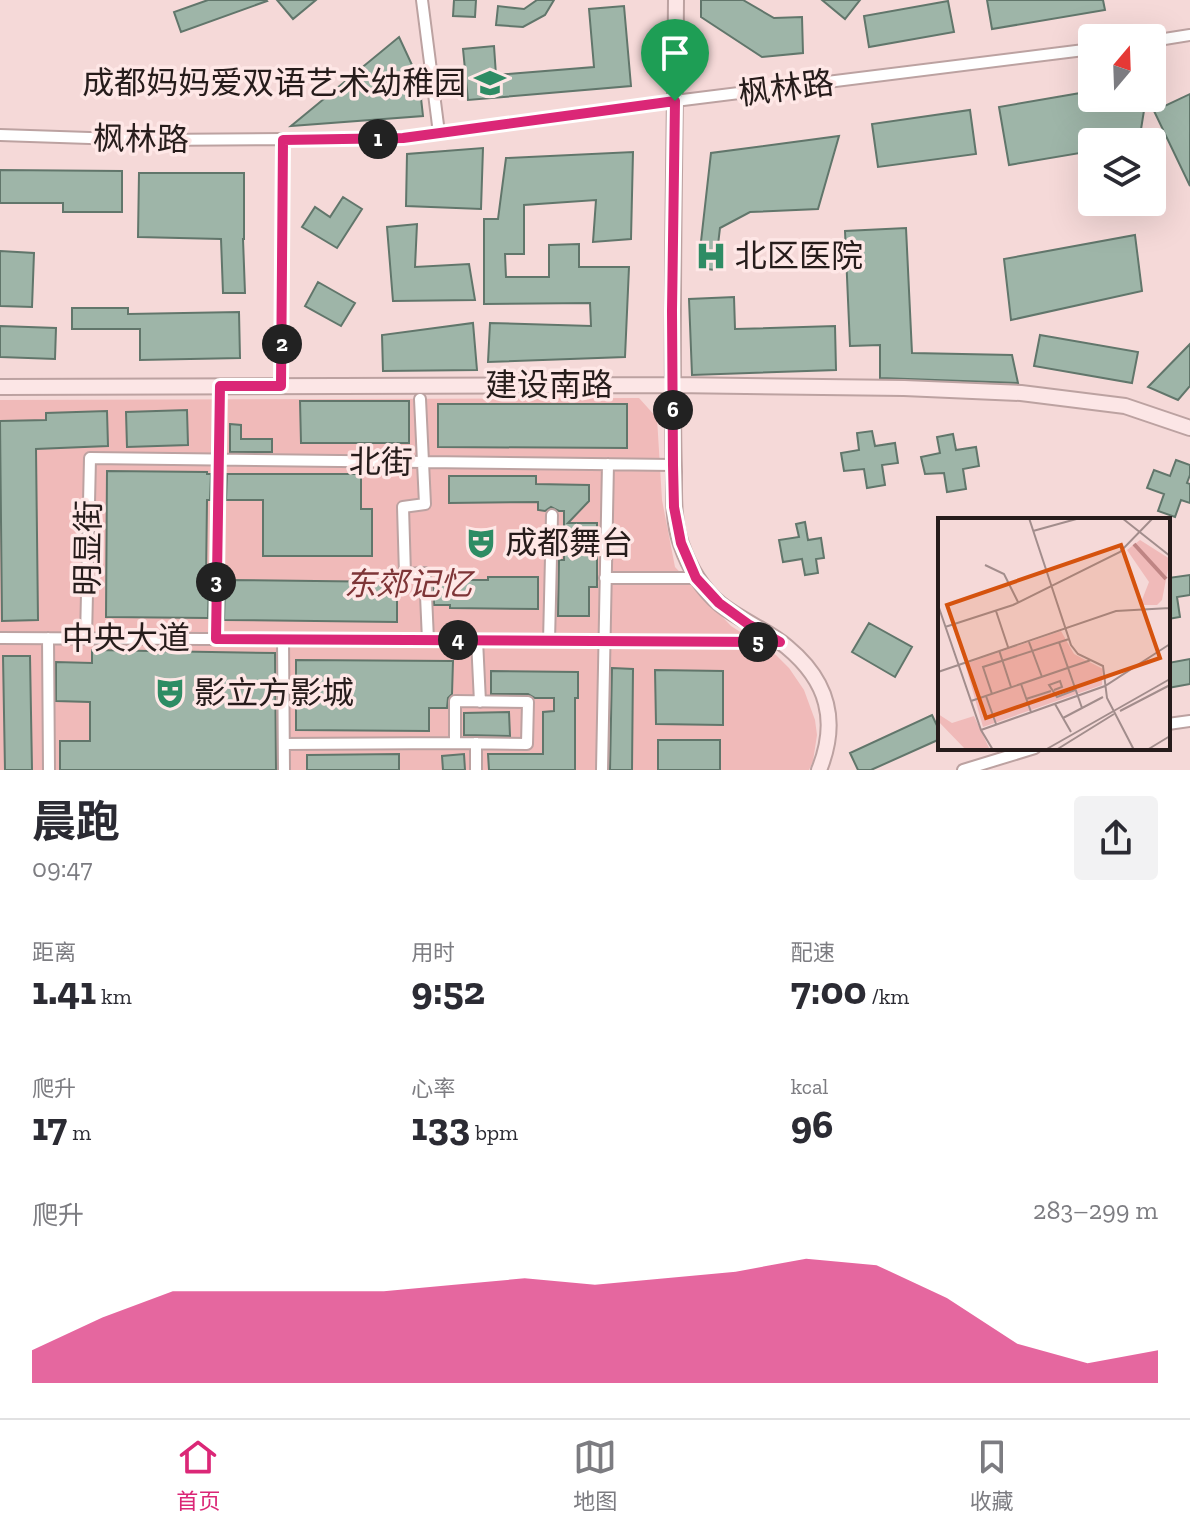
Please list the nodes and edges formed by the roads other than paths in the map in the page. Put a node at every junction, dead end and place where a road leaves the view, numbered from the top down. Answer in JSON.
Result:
{"nodes":[{"id":1,"x":422,"y":0,"type":"edge"},
{"id":2,"x":676,"y":0,"type":"edge"},
{"id":3,"x":1190,"y":35,"type":"edge"},
{"id":4,"x":1166,"y":39,"type":"edge"},
{"id":5,"x":1078,"y":51,"type":"edge"},
{"id":6,"x":675,"y":101,"type":"junction"},
{"id":7,"x":439,"y":133,"type":"junction"},
{"id":8,"x":0,"y":135,"type":"edge"},
{"id":9,"x":283,"y":140,"type":"junction"},
{"id":10,"x":673,"y":385,"type":"junction"},
{"id":11,"x":220,"y":386,"type":"junction"},
{"id":12,"x":281,"y":386,"type":"junction"},
{"id":13,"x":0,"y":387,"type":"edge"},
{"id":14,"x":420,"y":399,"type":"dead end"},
{"id":15,"x":1190,"y":428,"type":"edge"},
{"id":16,"x":90,"y":458,"type":"joint"},
{"id":17,"x":218,"y":460,"type":"junction"},
{"id":18,"x":423,"y":462,"type":"junction"},
{"id":19,"x":608,"y":464,"type":"junction"},
{"id":20,"x":673,"y":465,"type":"junction"},
{"id":21,"x":552,"y":515,"type":"dead end"},
{"id":22,"x":605,"y":578,"type":"junction"},
{"id":23,"x":696,"y":578,"type":"junction"},
{"id":24,"x":0,"y":638,"type":"edge"},
{"id":25,"x":48,"y":638,"type":"junction"},
{"id":26,"x":86,"y":638,"type":"junction"},
{"id":27,"x":216,"y":639,"type":"junction"},
{"id":28,"x":283,"y":639,"type":"junction"},
{"id":29,"x":428,"y":640,"type":"junction"},
{"id":30,"x":477,"y":640,"type":"junction"},
{"id":31,"x":549,"y":641,"type":"junction"},
{"id":32,"x":604,"y":641,"type":"junction"},
{"id":33,"x":780,"y":642,"type":"junction"},
{"id":34,"x":480,"y":702,"type":"junction"},
{"id":35,"x":1190,"y":721,"type":"edge"},
{"id":36,"x":1170,"y":724,"type":"edge"},
{"id":37,"x":455,"y":743,"type":"junction"},
{"id":38,"x":476,"y":743,"type":"junction"},
{"id":39,"x":284,"y":744,"type":"junction"},
{"id":40,"x":1028,"y":750,"type":"edge"},
{"id":41,"x":49,"y":770,"type":"edge"},
{"id":42,"x":284,"y":770,"type":"edge"},
{"id":43,"x":476,"y":770,"type":"edge"},
{"id":44,"x":602,"y":770,"type":"edge"},
{"id":45,"x":819,"y":770,"type":"edge"},
{"id":46,"x":963,"y":770,"type":"edge"}],
"edges":[{"from":1,"to":7,"type":"street"},
{"from":2,"to":6,"type":"street"},
{"from":3,"to":4,"type":"street"},
{"from":5,"to":6,"type":"street","name":"枫林路"},
{"from":6,"to":7,"type":"street","name":"枫林路"},
{"from":6,"to":10,"type":"street"},
{"from":7,"to":9,"type":"street","name":"枫林路"},
{"from":8,"to":9,"type":"street","name":"枫林路"},
{"from":9,"to":12,"type":"street"},
{"from":10,"to":12,"type":"street","name":"建设南路"},
{"from":10,"to":15,"type":"street","name":"建设南路"},
{"from":10,"to":20,"type":"street"},
{"from":11,"to":12,"type":"street","name":"建设南路"},
{"from":11,"to":13,"type":"street","name":"建设南路"},
{"from":11,"to":17,"type":"street"},
{"from":14,"to":18,"type":"street"},
{"from":16,"to":17,"type":"street","name":"北街"},
{"from":16,"to":26,"type":"street","name":"明显街"},
{"from":17,"to":18,"type":"street","name":"北街"},
{"from":17,"to":27,"type":"street"},
{"from":18,"to":19,"type":"street","name":"北街"},
{"from":18,"to":29,"type":"street"},
{"from":19,"to":20,"type":"street","name":"北街"},
{"from":19,"to":22,"type":"street"},
{"from":20,"to":23,"type":"street"},
{"from":21,"to":31,"type":"street"},
{"from":22,"to":23,"type":"street"},
{"from":22,"to":32,"type":"street"},
{"from":23,"to":33,"type":"street"},
{"from":24,"to":25,"type":"street","name":"中央大道"},
{"from":25,"to":26,"type":"street","name":"中央大道"},
{"from":25,"to":41,"type":"street"},
{"from":26,"to":27,"type":"street","name":"中央大道"},
{"from":27,"to":28,"type":"street","name":"中央大道"},
{"from":28,"to":29,"type":"street","name":"中央大道"},
{"from":28,"to":39,"type":"street"},
{"from":29,"to":30,"type":"street","name":"中央大道"},
{"from":30,"to":31,"type":"street","name":"中央大道"},
{"from":30,"to":34,"type":"street"},
{"from":31,"to":32,"type":"street","name":"中央大道"},
{"from":32,"to":33,"type":"street","name":"中央大道"},
{"from":32,"to":44,"type":"street"},
{"from":33,"to":45,"type":"street"},
{"from":34,"to":37,"type":"street"},
{"from":34,"to":38,"type":"street"},
{"from":35,"to":36,"type":"street"},
{"from":37,"to":38,"type":"street"},
{"from":37,"to":39,"type":"street"},
{"from":38,"to":43,"type":"street"},
{"from":39,"to":42,"type":"street"},
{"from":40,"to":46,"type":"street"}]}
